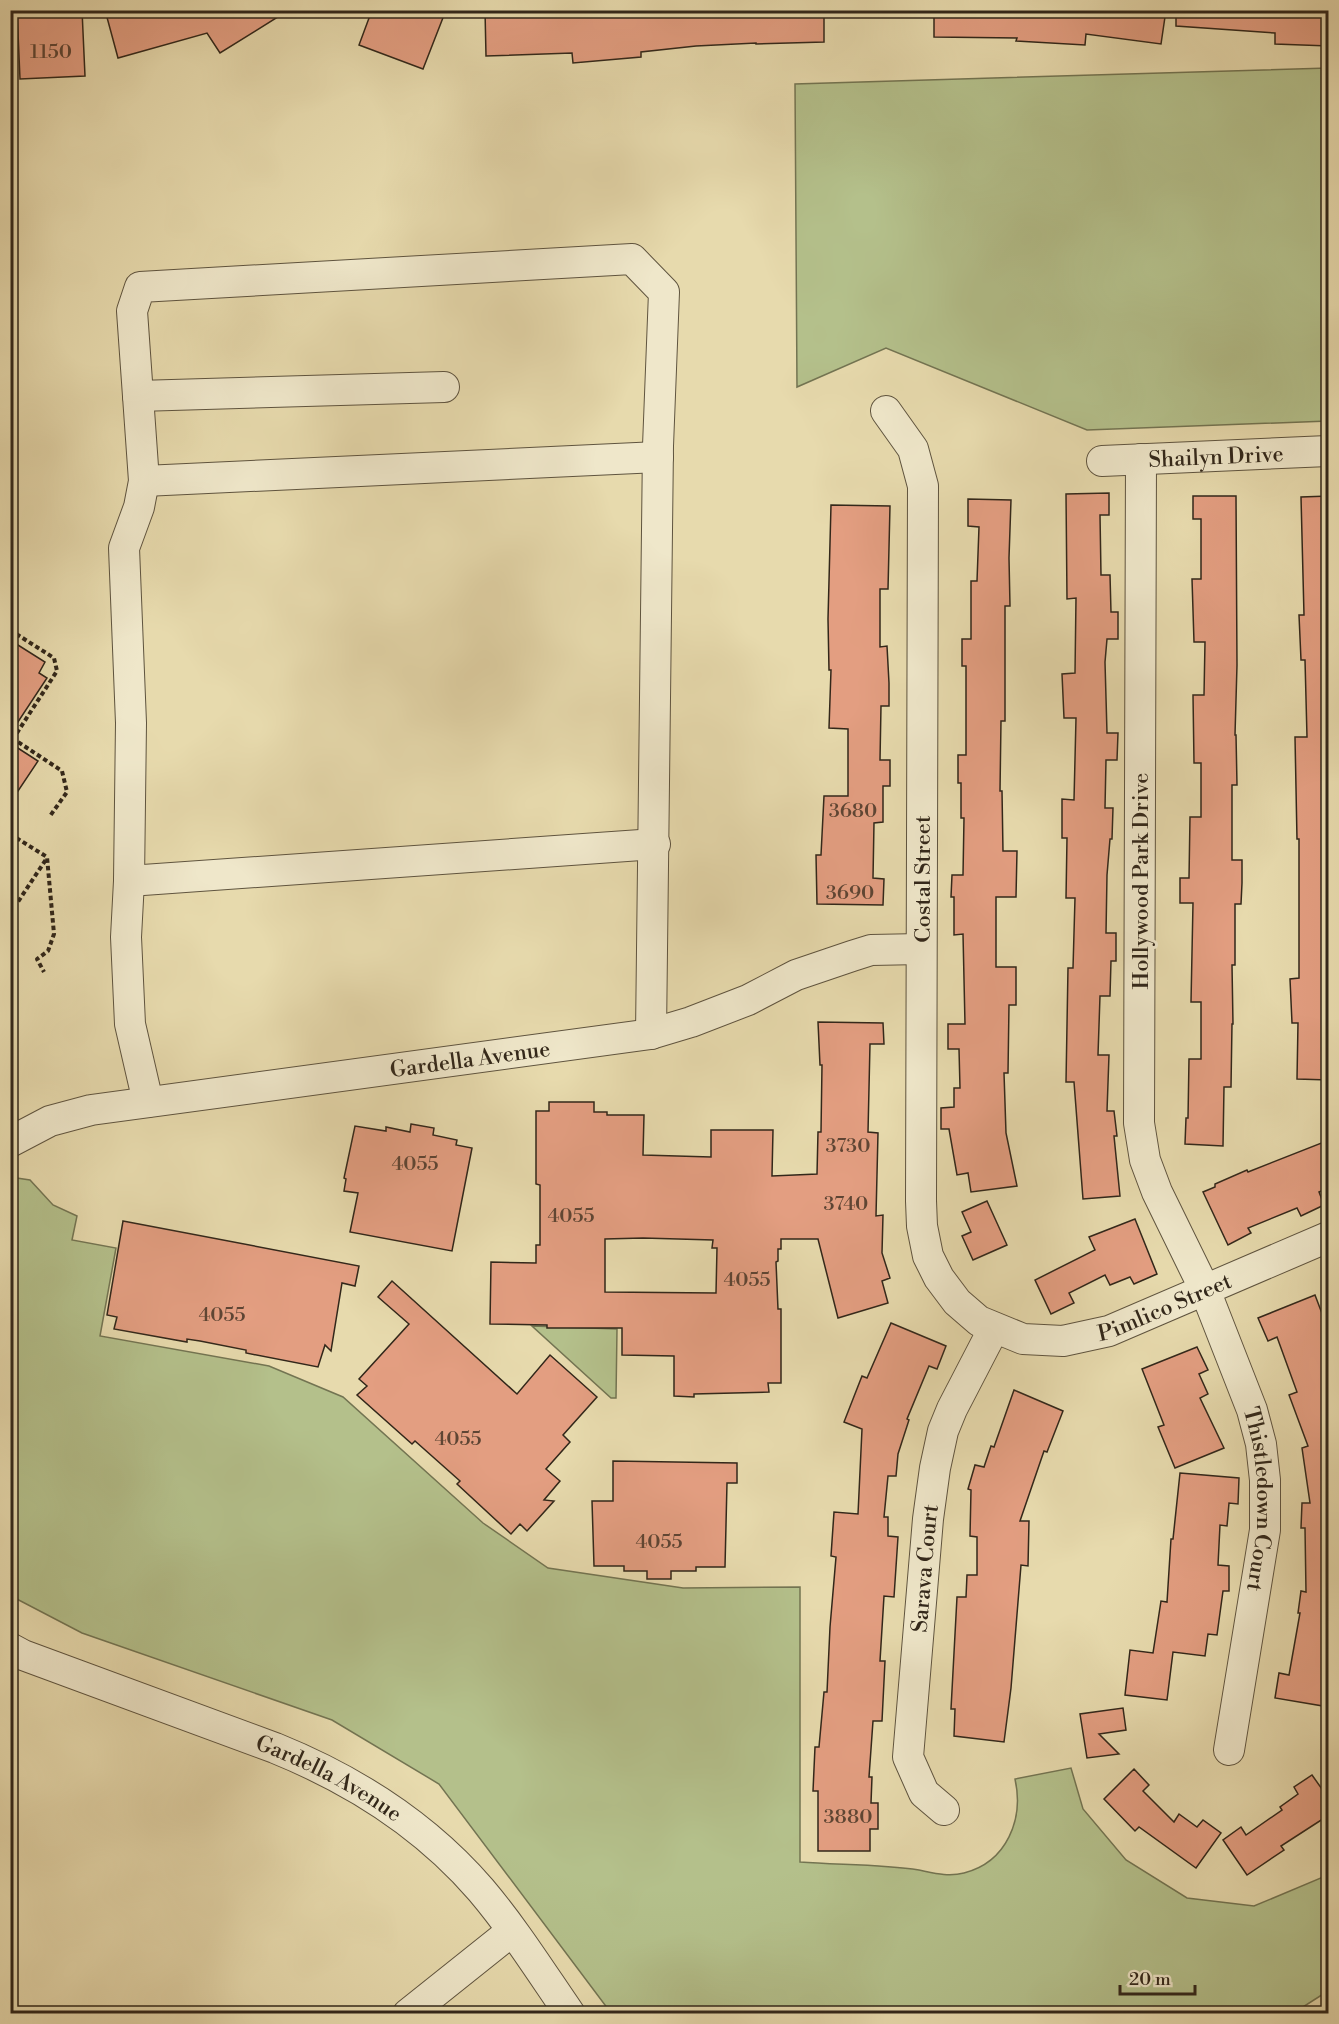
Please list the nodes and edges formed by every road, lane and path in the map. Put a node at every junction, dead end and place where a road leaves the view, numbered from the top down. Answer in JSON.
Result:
{"nodes":[{"id":1,"x":444,"y":387,"type":"dead end"},
{"id":2,"x":138,"y":396,"type":"junction"},
{"id":3,"x":886,"y":411,"type":"dead end"},
{"id":4,"x":1329,"y":451,"type":"edge"},
{"id":5,"x":658,"y":457,"type":"junction"},
{"id":6,"x":1141,"y":459,"type":"junction"},
{"id":7,"x":1102,"y":461,"type":"dead end"},
{"id":8,"x":144,"y":481,"type":"junction"},
{"id":9,"x":10,"y":630,"type":"edge"},
{"id":10,"x":12,"y":738,"type":"edge"},
{"id":11,"x":50,"y":816,"type":"dead end"},
{"id":12,"x":10,"y":834,"type":"edge"},
{"id":13,"x":654,"y":844,"type":"junction"},
{"id":14,"x":47,"y":857,"type":"junction"},
{"id":15,"x":129,"y":881,"type":"junction"},
{"id":16,"x":10,"y":914,"type":"edge"},
{"id":17,"x":921,"y":949,"type":"junction"},
{"id":18,"x":44,"y":972,"type":"dead end"},
{"id":19,"x":651,"y":1034,"type":"junction"},
{"id":20,"x":148,"y":1102,"type":"junction"},
{"id":21,"x":10,"y":1142,"type":"edge"},
{"id":22,"x":1329,"y":1237,"type":"edge"},
{"id":23,"x":1205,"y":1290,"type":"junction"},
{"id":24,"x":994,"y":1328,"type":"junction"},
{"id":25,"x":10,"y":1648,"type":"edge"},
{"id":26,"x":1229,"y":1750,"type":"dead end"},
{"id":27,"x":944,"y":1810,"type":"dead end"},
{"id":28,"x":512,"y":1931,"type":"junction"},
{"id":29,"x":408,"y":2013,"type":"edge"},
{"id":30,"x":570,"y":2013,"type":"edge"}],
"edges":[{"from":1,"to":2,"type":"street"},
{"from":2,"to":5,"type":"street"},
{"from":2,"to":8,"type":"street"},
{"from":3,"to":17,"type":"street","name":"Costal Street"},
{"from":4,"to":6,"type":"street","name":"Shailyn Drive"},
{"from":5,"to":8,"type":"street"},
{"from":5,"to":13,"type":"street"},
{"from":6,"to":7,"type":"street","name":"Shailyn Drive"},
{"from":6,"to":23,"type":"street","name":"Hollywood Park Drive"},
{"from":8,"to":15,"type":"street"},
{"from":9,"to":10,"type":"path"},
{"from":10,"to":11,"type":"path"},
{"from":12,"to":14,"type":"path"},
{"from":13,"to":15,"type":"street"},
{"from":13,"to":19,"type":"street"},
{"from":14,"to":16,"type":"path"},
{"from":14,"to":18,"type":"path"},
{"from":15,"to":20,"type":"street"},
{"from":17,"to":19,"type":"street","name":"Gardella Avenue"},
{"from":17,"to":24,"type":"street","name":"Costal Street"},
{"from":19,"to":20,"type":"street","name":"Gardella Avenue"},
{"from":20,"to":21,"type":"street","name":"Gardella Avenue"},
{"from":22,"to":23,"type":"street","name":"Pimlico Street"},
{"from":23,"to":24,"type":"street","name":"Pimlico Street"},
{"from":23,"to":26,"type":"street","name":"Thistledown Court"},
{"from":24,"to":27,"type":"street","name":"Sarava Court"},
{"from":25,"to":28,"type":"street","name":"Gardella Avenue"},
{"from":28,"to":29,"type":"street"},
{"from":28,"to":30,"type":"street","name":"Gardella Avenue"}]}
